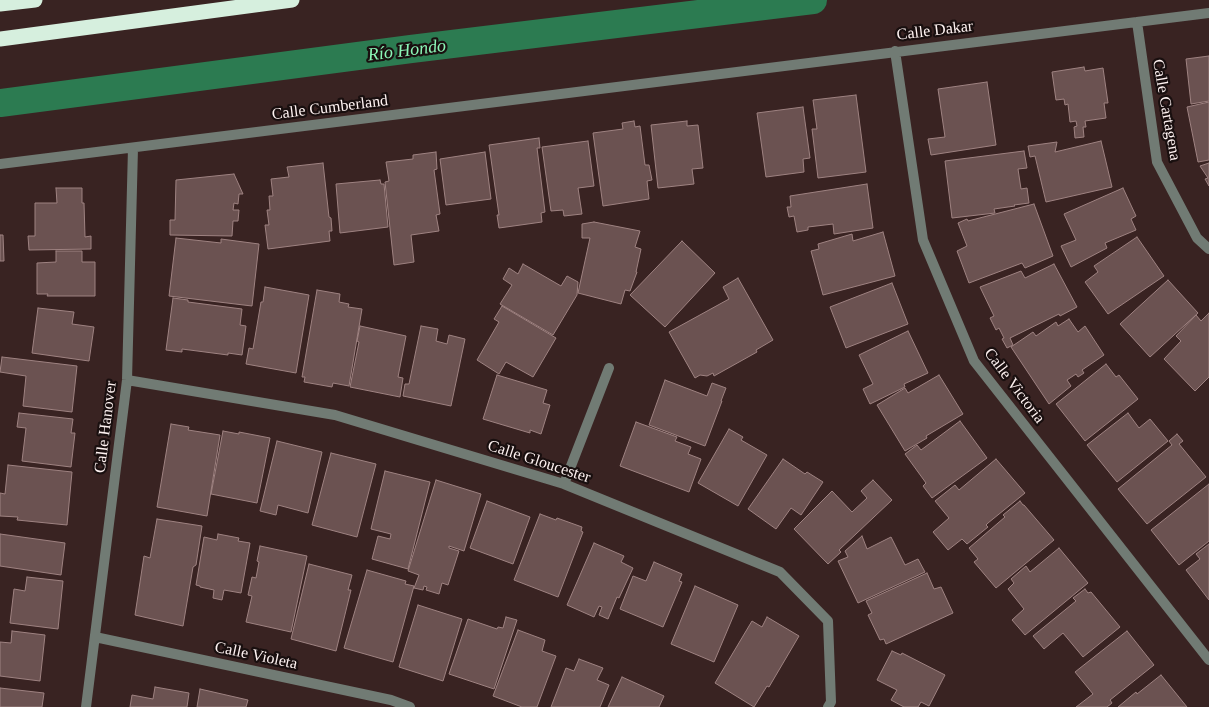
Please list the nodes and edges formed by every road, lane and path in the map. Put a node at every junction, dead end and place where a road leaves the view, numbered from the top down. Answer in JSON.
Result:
{"nodes":[{"id":1,"x":35,"y":0,"type":"edge"},
{"id":2,"x":292,"y":0,"type":"edge"},
{"id":3,"x":0,"y":4,"type":"edge"},
{"id":4,"x":1209,"y":13,"type":"edge"},
{"id":5,"x":1137,"y":22,"type":"junction"},
{"id":6,"x":0,"y":39,"type":"edge"},
{"id":7,"x":895,"y":51,"type":"junction"},
{"id":8,"x":664,"y":81,"type":"joint"},
{"id":9,"x":133,"y":148,"type":"junction"},
{"id":10,"x":0,"y":164,"type":"edge"},
{"id":11,"x":1209,"y":249,"type":"edge"},
{"id":12,"x":609,"y":368,"type":"dead end"},
{"id":13,"x":127,"y":380,"type":"junction"},
{"id":14,"x":564,"y":484,"type":"junction"},
{"id":15,"x":95,"y":637,"type":"junction"},
{"id":16,"x":1209,"y":660,"type":"edge"},
{"id":17,"x":86,"y":707,"type":"edge"},
{"id":18,"x":410,"y":707,"type":"edge"},
{"id":19,"x":828,"y":707,"type":"edge"}],
"edges":[{"from":1,"to":3,"type":"highway"},
{"from":2,"to":6,"type":"highway"},
{"from":4,"to":5,"type":"street","name":"Calle Dakar"},
{"from":5,"to":7,"type":"street","name":"Calle Dakar"},
{"from":5,"to":11,"type":"street","name":"Calle Cartagena"},
{"from":7,"to":8,"type":"street","name":"Calle Dakar"},
{"from":7,"to":16,"type":"street","name":"Calle Victoria"},
{"from":8,"to":9,"type":"street","name":"Calle Cumberland"},
{"from":9,"to":10,"type":"street","name":"Calle Cumberland"},
{"from":9,"to":13,"type":"street","name":"Calle Hanover"},
{"from":12,"to":14,"type":"street"},
{"from":13,"to":14,"type":"street","name":"Calle Gloucester"},
{"from":13,"to":15,"type":"street","name":"Calle Hanover"},
{"from":14,"to":19,"type":"street","name":"Calle Gloucester"},
{"from":15,"to":17,"type":"street","name":"Calle Hanover"},
{"from":15,"to":18,"type":"street","name":"Calle Violeta"}]}
